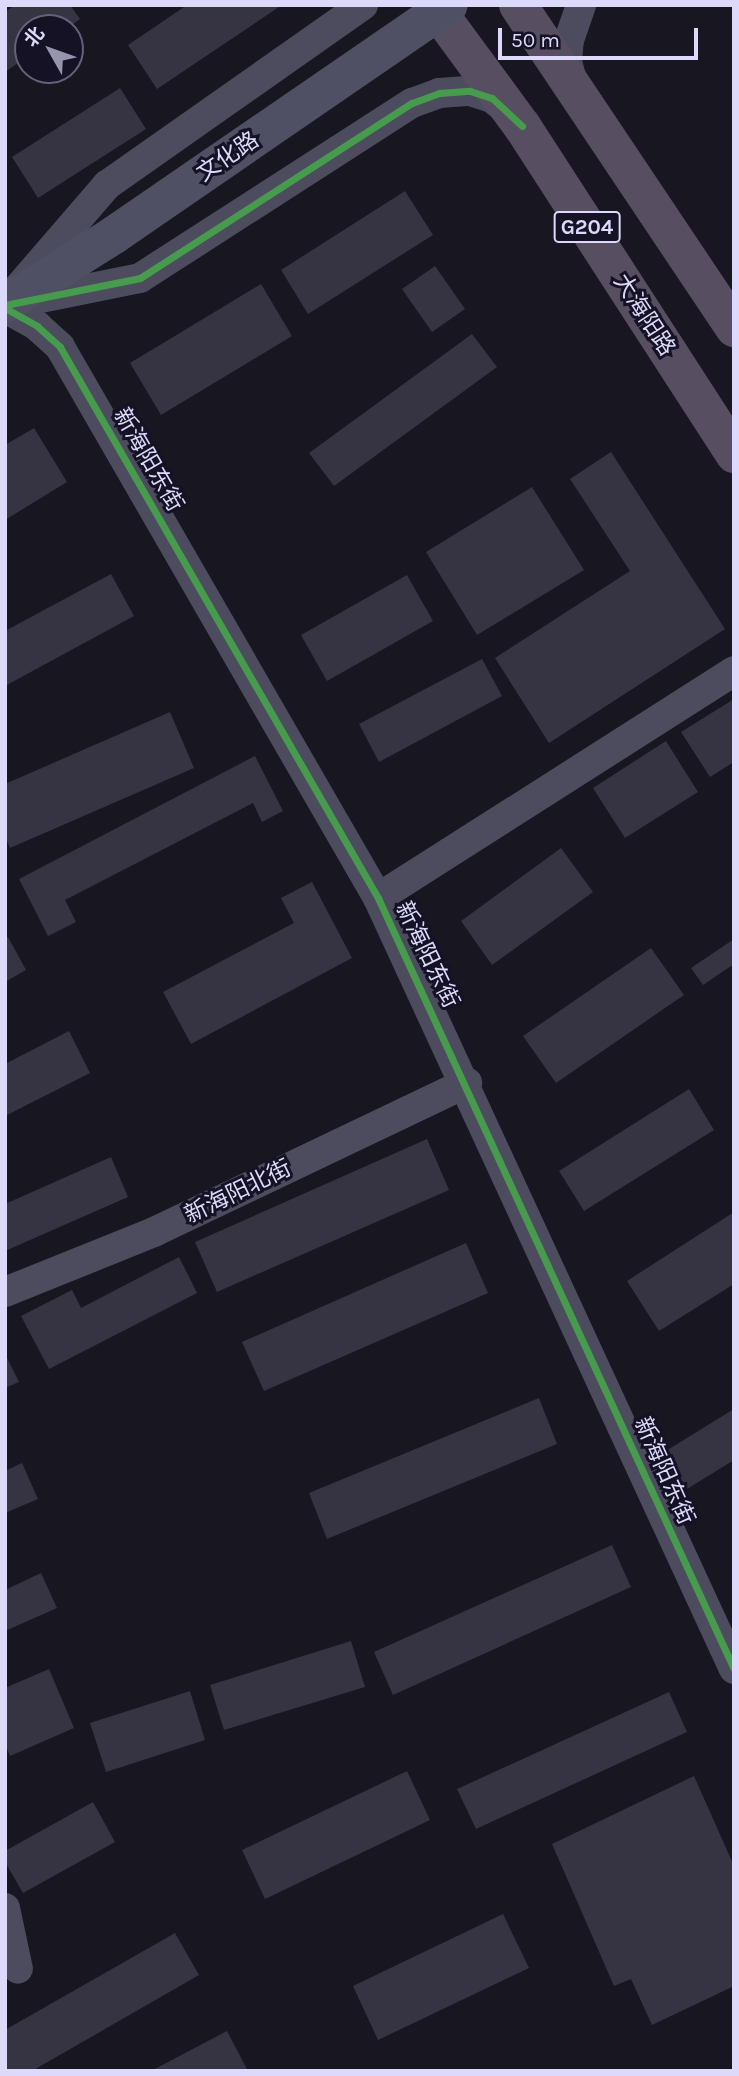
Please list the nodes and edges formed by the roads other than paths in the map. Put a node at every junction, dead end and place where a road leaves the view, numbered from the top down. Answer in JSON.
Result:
{"nodes":[{"id":1,"x":363,"y":5,"type":"edge"},
{"id":2,"x":433,"y":5,"type":"edge"},
{"id":3,"x":449,"y":5,"type":"edge"},
{"id":4,"x":518,"y":5,"type":"edge"},
{"id":5,"x":581,"y":5,"type":"edge"},
{"id":6,"x":574,"y":88,"type":"junction"},
{"id":7,"x":522,"y":126,"type":"junction"},
{"id":8,"x":5,"y":305,"type":"edge"},
{"id":9,"x":734,"y":328,"type":"edge"},
{"id":10,"x":734,"y":454,"type":"edge"},
{"id":11,"x":734,"y":671,"type":"edge"},
{"id":12,"x":378,"y":898,"type":"junction"},
{"id":13,"x":467,"y":1083,"type":"junction"},
{"id":14,"x":5,"y":1292,"type":"edge"},
{"id":15,"x":734,"y":1670,"type":"edge"},
{"id":16,"x":5,"y":1908,"type":"edge"},
{"id":17,"x":18,"y":1969,"type":"dead end"}],
"edges":[{"from":1,"to":8,"type":"street"},
{"from":2,"to":7,"type":"highway","name":"大海阳路","number":"G204"},
{"from":3,"to":8,"type":"main road","name":"文化路","bridge":true},
{"from":4,"to":6,"type":"highway","number":"G204"},
{"from":5,"to":6,"type":"street"},
{"from":6,"to":9,"type":"highway","number":"G204"},
{"from":7,"to":8,"type":"street"},
{"from":7,"to":10,"type":"highway","name":"大海阳路","number":"G204"},
{"from":8,"to":12,"type":"street","name":"新海阳东街"},
{"from":11,"to":12,"type":"street"},
{"from":12,"to":13,"type":"street","name":"新海阳东街"},
{"from":13,"to":14,"type":"street","name":"新海阳北街"},
{"from":13,"to":15,"type":"street","name":"新海阳东街"},
{"from":16,"to":17,"type":"street"}]}
